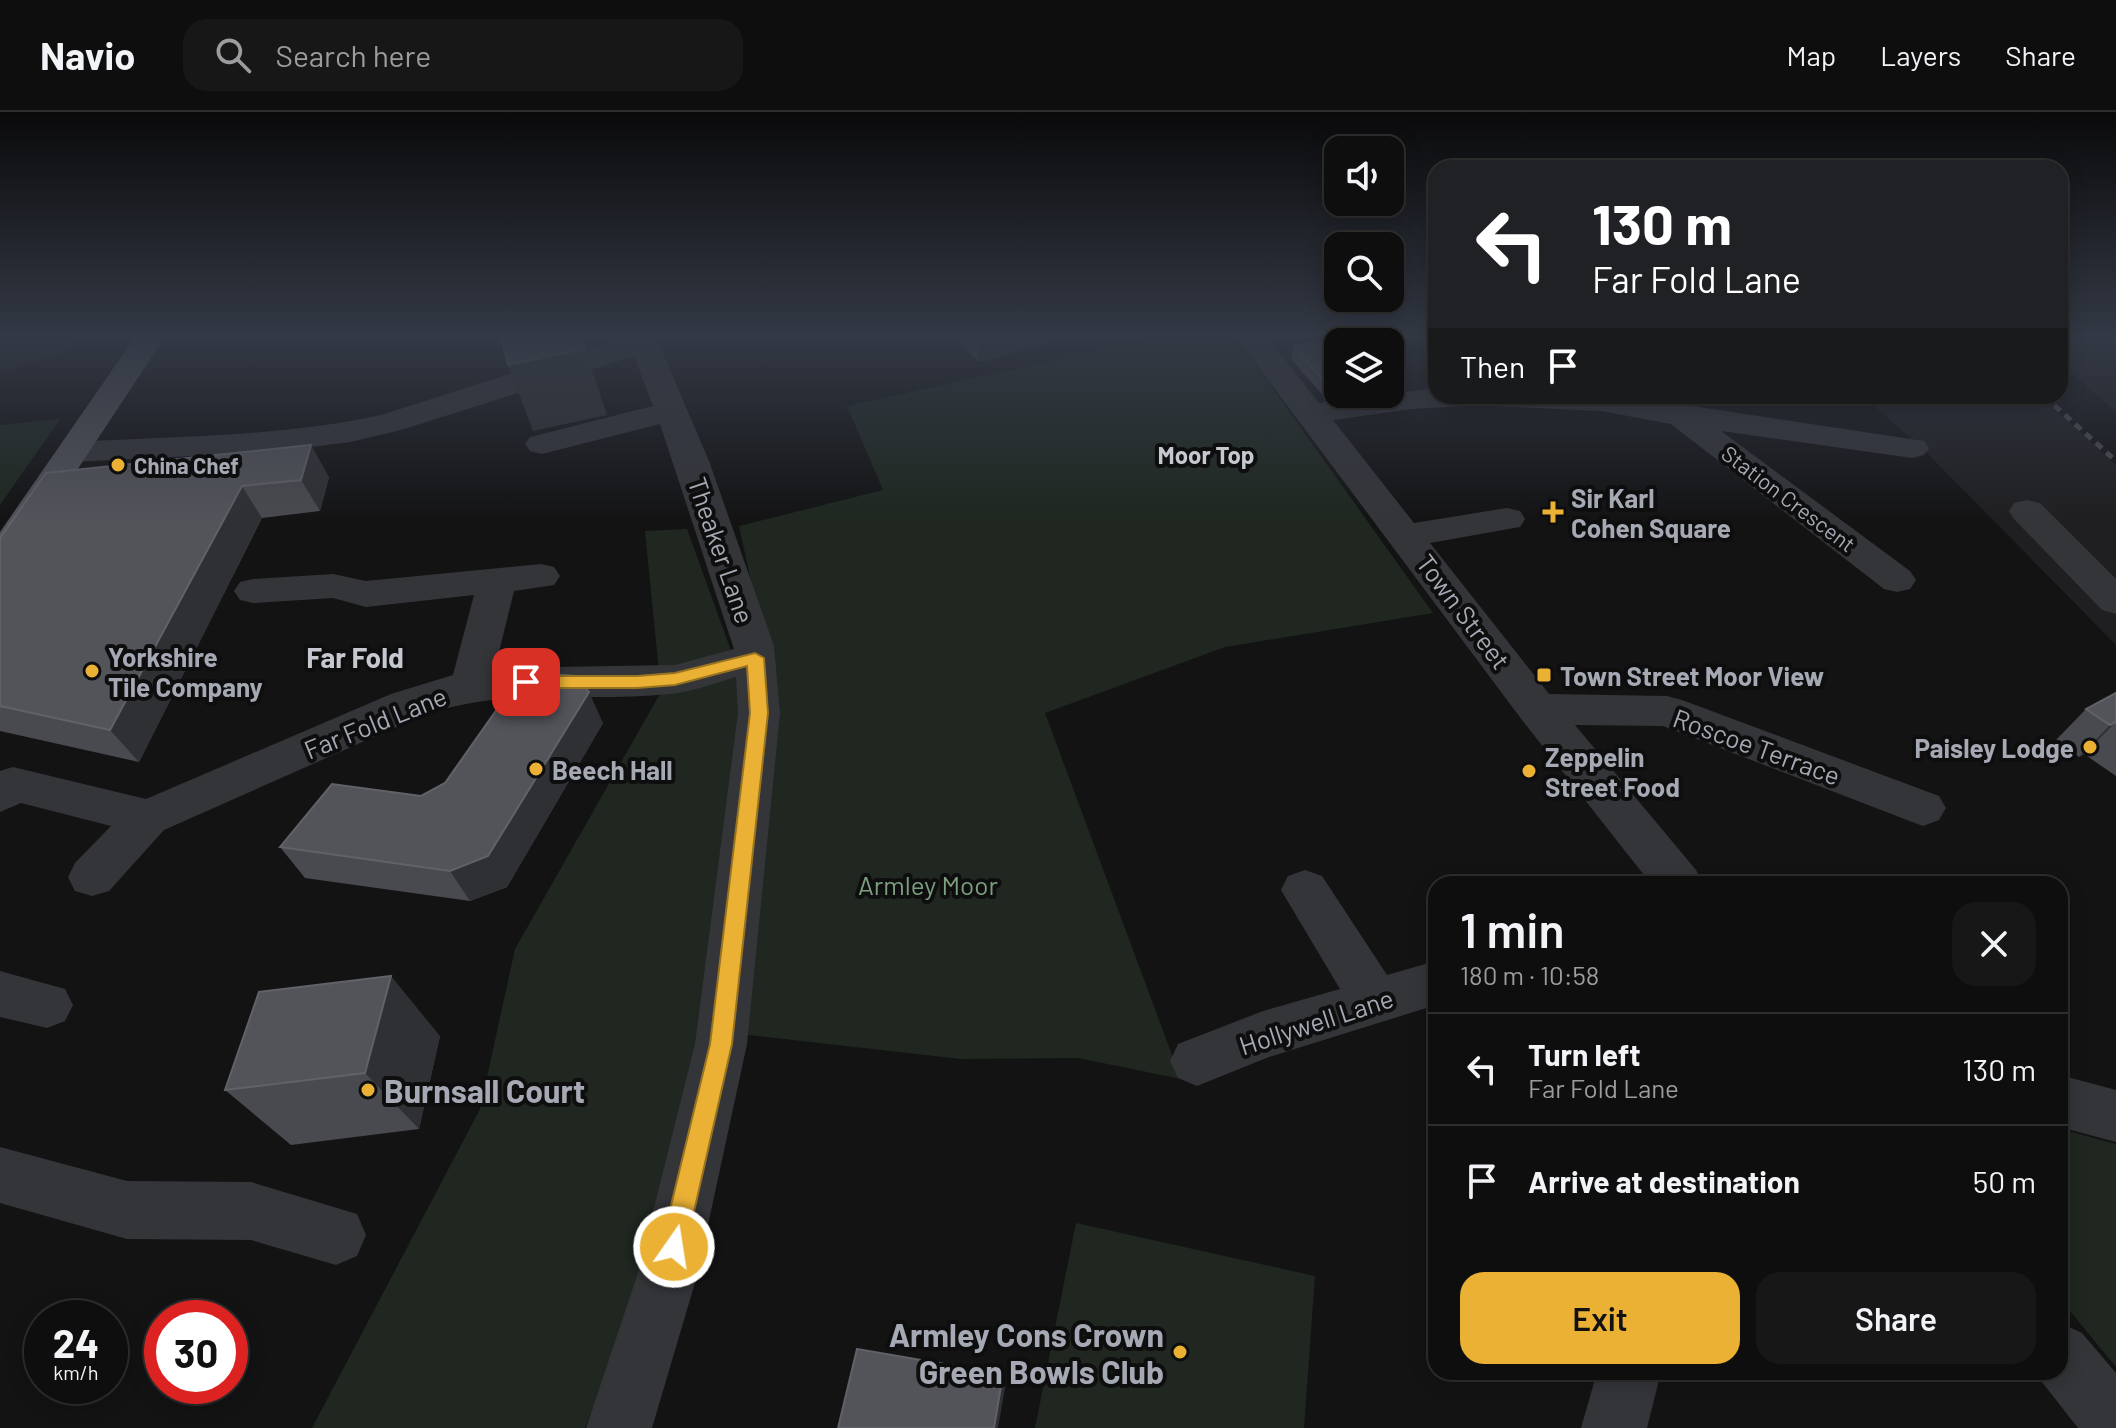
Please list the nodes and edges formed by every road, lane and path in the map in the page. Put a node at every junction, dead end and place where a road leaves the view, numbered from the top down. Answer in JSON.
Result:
{"nodes":[{"id":1,"x":109,"y":398,"type":"edge"},
{"id":2,"x":468,"y":398,"type":"edge"},
{"id":3,"x":667,"y":398,"type":"edge"},
{"id":4,"x":1299,"y":398,"type":"edge"},
{"id":5,"x":1422,"y":398,"type":"edge"},
{"id":6,"x":1627,"y":404,"type":"edge"},
{"id":7,"x":672,"y":411,"type":"junction"},
{"id":8,"x":1311,"y":414,"type":"junction"},
{"id":9,"x":1681,"y":416,"type":"junction"},
{"id":10,"x":542,"y":444,"type":"dead end"},
{"id":11,"x":1912,"y":448,"type":"dead end"},
{"id":12,"x":73,"y":452,"type":"junction"},
{"id":13,"x":2027,"y":511,"type":"dead end"},
{"id":14,"x":1507,"y":519,"type":"dead end"},
{"id":15,"x":1407,"y":536,"type":"junction"},
{"id":16,"x":0,"y":559,"type":"edge"},
{"id":17,"x":541,"y":576,"type":"dead end"},
{"id":18,"x":1897,"y":580,"type":"dead end"},
{"id":19,"x":497,"y":581,"type":"junction"},
{"id":20,"x":253,"y":591,"type":"dead end"},
{"id":21,"x":2116,"y":601,"type":"edge"},
{"id":22,"x":755,"y":658,"type":"junction"},
{"id":23,"x":470,"y":687,"type":"junction"},
{"id":24,"x":1537,"y":709,"type":"junction"},
{"id":25,"x":0,"y":795,"type":"edge"},
{"id":26,"x":1923,"y":808,"type":"dead end"},
{"id":27,"x":148,"y":817,"type":"junction"},
{"id":28,"x":1673,"y":876,"type":"edge"},
{"id":29,"x":92,"y":877,"type":"dead end"},
{"id":30,"x":1305,"y":890,"type":"dead end"},
{"id":31,"x":1428,"y":985,"type":"edge"},
{"id":32,"x":1375,"y":1001,"type":"junction"},
{"id":33,"x":1197,"y":1061,"type":"dead end"},
{"id":34,"x":2068,"y":1103,"type":"edge"},
{"id":35,"x":2116,"y":1116,"type":"edge"},
{"id":36,"x":0,"y":1175,"type":"edge"},
{"id":37,"x":336,"y":1235,"type":"dead end"},
{"id":38,"x":2068,"y":1365,"type":"edge"},
{"id":39,"x":1627,"y":1380,"type":"edge"},
{"id":40,"x":2116,"y":1424,"type":"edge"},
{"id":41,"x":619,"y":1428,"type":"edge"},
{"id":42,"x":1614,"y":1428,"type":"edge"}],
"edges":[{"from":1,"to":12,"type":"main road"},
{"from":2,"to":12,"type":"street"},
{"from":3,"to":7,"type":"street","name":"Theaker Lane"},
{"from":4,"to":8,"type":"street","name":"Town Street"},
{"from":5,"to":8,"type":"street"},
{"from":6,"to":9,"type":"street"},
{"from":7,"to":10,"type":"street"},
{"from":7,"to":22,"type":"street","name":"Theaker Lane"},
{"from":8,"to":15,"type":"street","name":"Town Street"},
{"from":9,"to":11,"type":"street"},
{"from":9,"to":18,"type":"street","name":"Station Crescent"},
{"from":12,"to":16,"type":"main road"},
{"from":13,"to":21,"type":"street"},
{"from":14,"to":15,"type":"street"},
{"from":15,"to":24,"type":"street","name":"Town Street"},
{"from":17,"to":19,"type":"street"},
{"from":19,"to":20,"type":"street"},
{"from":19,"to":23,"type":"street"},
{"from":22,"to":23,"type":"street","name":"Far Fold Lane"},
{"from":22,"to":41,"type":"street","name":"Theaker Lane"},
{"from":23,"to":27,"type":"street","name":"Far Fold Lane"},
{"from":24,"to":26,"type":"street","name":"Roscoe Terrace"},
{"from":24,"to":28,"type":"street","name":"Town Street"},
{"from":25,"to":27,"type":"street"},
{"from":27,"to":29,"type":"street","name":"Far Fold Lane"},
{"from":30,"to":32,"type":"street"},
{"from":31,"to":32,"type":"street","name":"Hollywell Lane"},
{"from":32,"to":33,"type":"street","name":"Hollywell Lane"},
{"from":34,"to":35,"type":"street"},
{"from":36,"to":37,"type":"street"},
{"from":38,"to":40,"type":"street"},
{"from":39,"to":42,"type":"street"}]}
